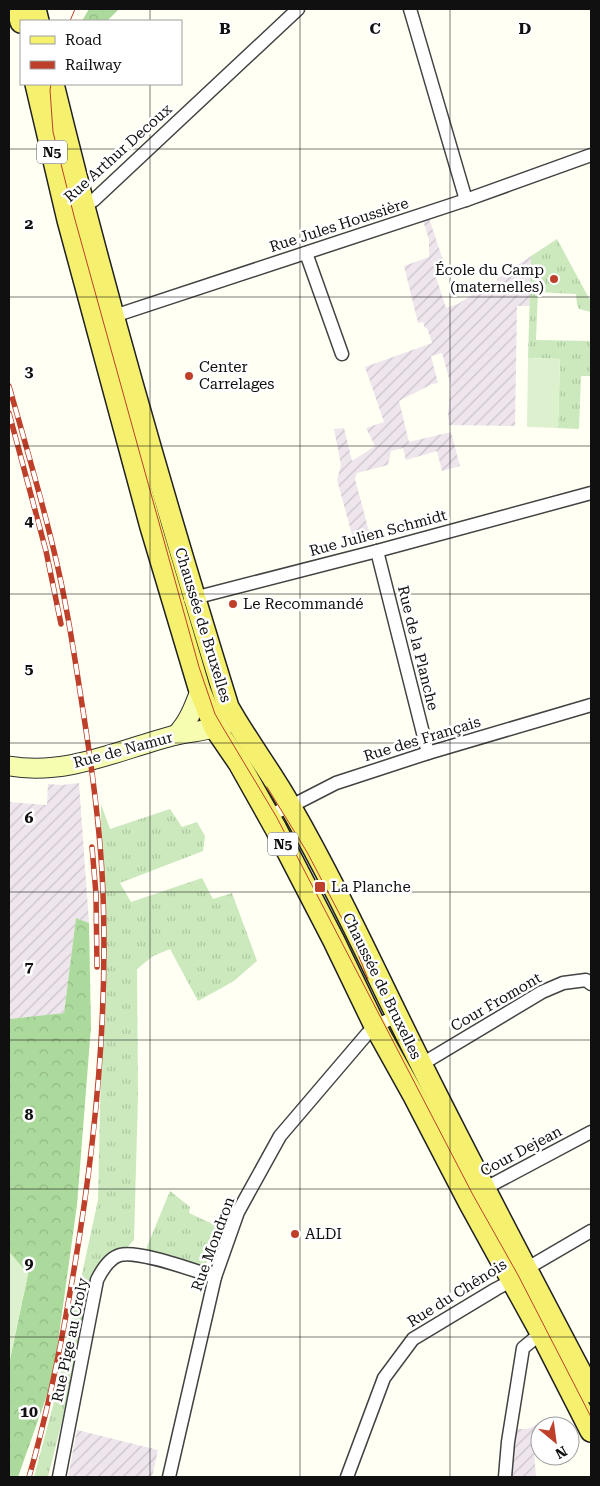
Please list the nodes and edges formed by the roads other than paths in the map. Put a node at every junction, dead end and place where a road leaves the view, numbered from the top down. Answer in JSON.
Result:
{"nodes":[{"id":1,"x":298,"y":9,"type":"edge"},
{"id":2,"x":410,"y":9,"type":"edge"},
{"id":3,"x":36,"y":85,"type":"edge"},
{"id":4,"x":53,"y":85,"type":"edge"},
{"id":5,"x":591,"y":155,"type":"edge"},
{"id":6,"x":466,"y":200,"type":"junction"},
{"id":7,"x":76,"y":213,"type":"junction"},
{"id":8,"x":306,"y":253,"type":"junction"},
{"id":9,"x":104,"y":318,"type":"junction"},
{"id":10,"x":342,"y":354,"type":"dead end"},
{"id":11,"x":591,"y":493,"type":"edge"},
{"id":12,"x":377,"y":551,"type":"junction"},
{"id":13,"x":194,"y":598,"type":"junction"},
{"id":14,"x":174,"y":603,"type":"junction"},
{"id":15,"x":200,"y":691,"type":"junction"},
{"id":16,"x":591,"y":705,"type":"edge"},
{"id":17,"x":234,"y":718,"type":"junction"},
{"id":18,"x":215,"y":728,"type":"junction"},
{"id":19,"x":176,"y":735,"type":"junction"},
{"id":20,"x":428,"y":753,"type":"junction"},
{"id":21,"x":9,"y":766,"type":"edge"},
{"id":22,"x":290,"y":806,"type":"junction"},
{"id":23,"x":268,"y":816,"type":"junction"},
{"id":24,"x":591,"y":984,"type":"edge"},
{"id":25,"x":397,"y":1016,"type":"junction"},
{"id":26,"x":374,"y":1026,"type":"junction"},
{"id":27,"x":422,"y":1066,"type":"junction"},
{"id":28,"x":591,"y":1132,"type":"edge"},
{"id":29,"x":476,"y":1194,"type":"junction"},
{"id":30,"x":591,"y":1232,"type":"edge"},
{"id":31,"x":519,"y":1274,"type":"junction"},
{"id":32,"x":215,"y":1277,"type":"junction"},
{"id":33,"x":547,"y":1328,"type":"junction"},
{"id":34,"x":591,"y":1392,"type":"edge"},
{"id":35,"x":591,"y":1431,"type":"edge"},
{"id":36,"x":59,"y":1477,"type":"edge"},
{"id":37,"x":169,"y":1477,"type":"edge"},
{"id":38,"x":347,"y":1477,"type":"edge"},
{"id":39,"x":505,"y":1477,"type":"edge"}],
"edges":[{"from":1,"to":7,"type":"street","name":"Rue Arthur Decoux"},
{"from":2,"to":6,"type":"street"},
{"from":3,"to":7,"type":"main road","name":"Chaussée de Bruxelles","number":"N5"},
{"from":4,"to":7,"type":"main road","name":"Chaussée de Bruxelles","number":"N5"},
{"from":5,"to":6,"type":"street","name":"Rue Jules Houssière"},
{"from":6,"to":8,"type":"street","name":"Rue Jules Houssière"},
{"from":7,"to":9,"type":"main road","name":"Chaussée de Bruxelles","number":"N5"},
{"from":8,"to":9,"type":"street","name":"Rue Jules Houssière"},
{"from":8,"to":10,"type":"street"},
{"from":9,"to":13,"type":"main road","name":"Chaussée de Bruxelles","number":"N5"},
{"from":9,"to":14,"type":"main road","name":"Chaussée de Bruxelles","number":"N5"},
{"from":11,"to":12,"type":"street","name":"Rue Julien Schmidt"},
{"from":12,"to":13,"type":"street","name":"Rue Julien Schmidt"},
{"from":12,"to":20,"type":"street","name":"Rue de la Planche"},
{"from":13,"to":14,"type":"street","name":"Rue Julien Schmidt"},
{"from":13,"to":17,"type":"main road","name":"Chaussée de Bruxelles","number":"N5"},
{"from":14,"to":15,"type":"main road","name":"Chaussée de Bruxelles","number":"N5"},
{"from":15,"to":18,"type":"main road","name":"Chaussée de Bruxelles","number":"N5"},
{"from":15,"to":19,"type":"main road","name":"Chaussée de Bruxelles"},
{"from":16,"to":20,"type":"street","name":"Rue des Français"},
{"from":17,"to":18,"type":"main road","name":"Rue de Namur"},
{"from":17,"to":22,"type":"main road","name":"Chaussée de Bruxelles","number":"N5"},
{"from":18,"to":19,"type":"main road","name":"Rue de Namur"},
{"from":18,"to":23,"type":"main road","name":"Chaussée de Bruxelles","number":"N5"},
{"from":19,"to":21,"type":"main road","name":"Rue de Namur"},
{"from":20,"to":22,"type":"street","name":"Rue des Français"},
{"from":22,"to":23,"type":"street","name":"Rue des Français"},
{"from":22,"to":25,"type":"main road","name":"Chaussée de Bruxelles","number":"N5"},
{"from":23,"to":26,"type":"main road","name":"Chaussée de Bruxelles","number":"N5"},
{"from":24,"to":27,"type":"street","name":"Cour Fromont"},
{"from":25,"to":26,"type":"street","name":"Rue Mondron"},
{"from":25,"to":27,"type":"main road","name":"Chaussée de Bruxelles","number":"N5"},
{"from":26,"to":29,"type":"main road","name":"Chaussée de Bruxelles","number":"N5"},
{"from":26,"to":32,"type":"street","name":"Rue Mondron"},
{"from":27,"to":29,"type":"main road","name":"Chaussée de Bruxelles","number":"N5"},
{"from":28,"to":29,"type":"street","name":"Cour Dejean"},
{"from":29,"to":31,"type":"main road","name":"Chaussée de Bruxelles","number":"N5"},
{"from":30,"to":31,"type":"street","name":"Rue du Chênois"},
{"from":31,"to":33,"type":"main road","name":"Chaussée de Bruxelles","number":"N5"},
{"from":31,"to":38,"type":"street","name":"Rue du Chênois"},
{"from":32,"to":36,"type":"street","name":"Rue Pige au Croly"},
{"from":32,"to":37,"type":"street","name":"Rue Mondron"},
{"from":33,"to":34,"type":"main road","name":"Chaussée de Bruxelles","number":"N5"},
{"from":33,"to":35,"type":"main road","name":"Chaussée de Bruxelles","number":"N5"},
{"from":33,"to":39,"type":"street"}]}
